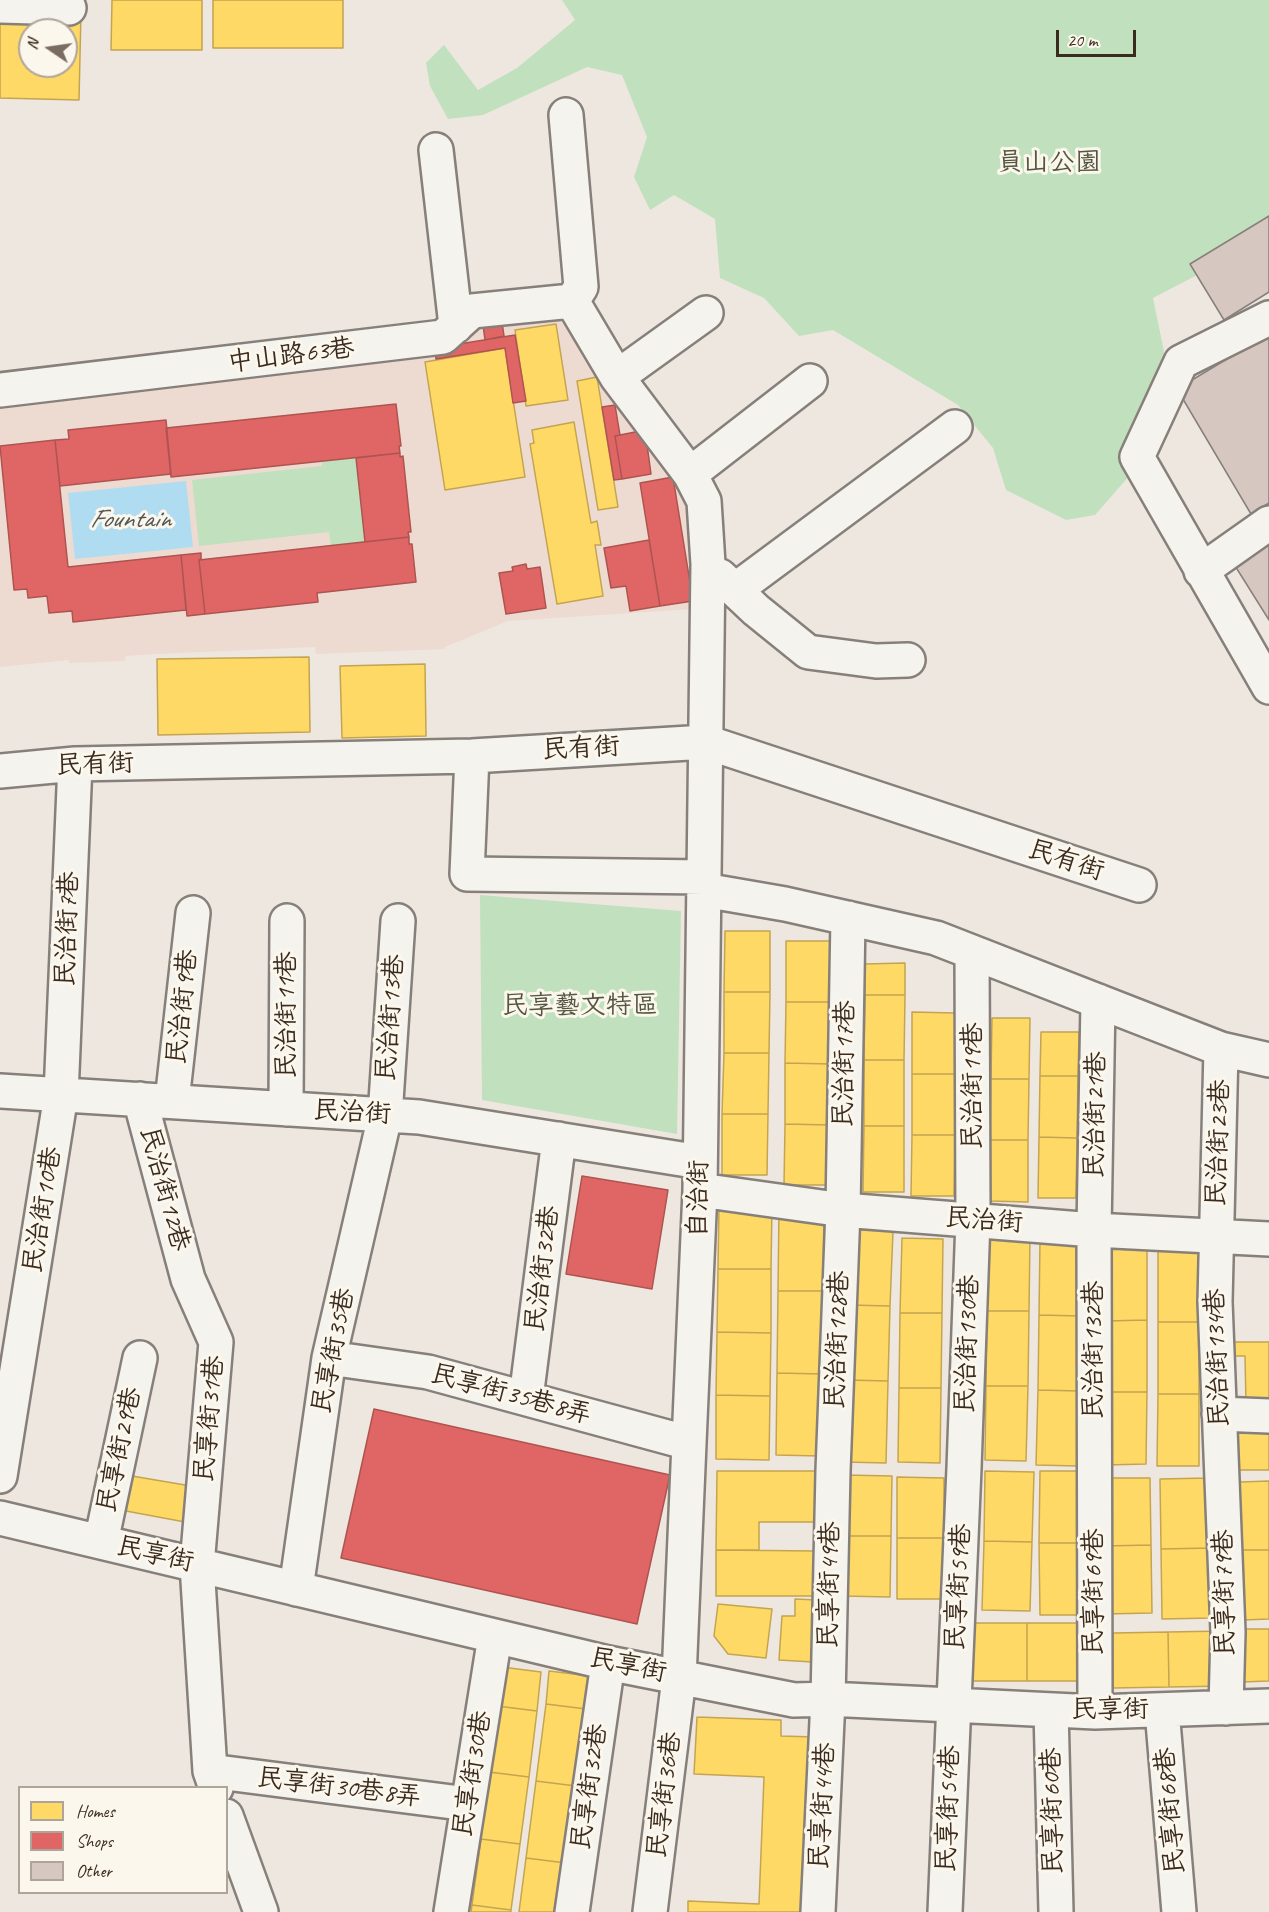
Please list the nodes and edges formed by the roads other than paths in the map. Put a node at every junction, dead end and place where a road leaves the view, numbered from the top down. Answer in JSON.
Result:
{"nodes":[{"id":1,"x":0,"y":6,"type":"edge"},
{"id":2,"x":69,"y":8,"type":"dead end"},
{"id":3,"x":566,"y":115,"type":"dead end"},
{"id":4,"x":436,"y":150,"type":"dead end"},
{"id":5,"x":572,"y":301,"type":"junction"},
{"id":6,"x":706,"y":313,"type":"dead end"},
{"id":7,"x":1269,"y":318,"type":"edge"},
{"id":8,"x":456,"y":326,"type":"junction"},
{"id":9,"x":617,"y":377,"type":"junction"},
{"id":10,"x":810,"y":381,"type":"dead end"},
{"id":11,"x":0,"y":390,"type":"edge"},
{"id":12,"x":955,"y":427,"type":"dead end"},
{"id":13,"x":690,"y":474,"type":"junction"},
{"id":14,"x":1269,"y":523,"type":"edge"},
{"id":15,"x":708,"y":564,"type":"junction"},
{"id":16,"x":1201,"y":571,"type":"junction"},
{"id":17,"x":735,"y":590,"type":"junction"},
{"id":18,"x":908,"y":660,"type":"dead end"},
{"id":19,"x":1269,"y":687,"type":"edge"},
{"id":20,"x":706,"y":731,"type":"junction"},
{"id":21,"x":472,"y":756,"type":"junction"},
{"id":22,"x":75,"y":764,"type":"junction"},
{"id":23,"x":0,"y":771,"type":"edge"},
{"id":24,"x":704,"y":884,"type":"junction"},
{"id":25,"x":1139,"y":885,"type":"dead end"},
{"id":26,"x":193,"y":913,"type":"dead end"},
{"id":27,"x":848,"y":918,"type":"junction"},
{"id":28,"x":287,"y":921,"type":"dead end"},
{"id":29,"x":398,"y":921,"type":"dead end"},
{"id":30,"x":972,"y":952,"type":"junction"},
{"id":31,"x":1098,"y":1001,"type":"junction"},
{"id":32,"x":1221,"y":1049,"type":"junction"},
{"id":33,"x":1269,"y":1060,"type":"edge"},
{"id":34,"x":0,"y":1091,"type":"edge"},
{"id":35,"x":61,"y":1095,"type":"junction"},
{"id":36,"x":156,"y":1100,"type":"junction"},
{"id":37,"x":286,"y":1109,"type":"junction"},
{"id":38,"x":385,"y":1116,"type":"junction"},
{"id":39,"x":559,"y":1139,"type":"junction"},
{"id":40,"x":700,"y":1176,"type":"junction"},
{"id":41,"x":843,"y":1210,"type":"junction"},
{"id":42,"x":973,"y":1220,"type":"junction"},
{"id":43,"x":1094,"y":1230,"type":"junction"},
{"id":44,"x":1216,"y":1236,"type":"junction"},
{"id":45,"x":1269,"y":1239,"type":"edge"},
{"id":46,"x":188,"y":1279,"type":"joint"},
{"id":47,"x":140,"y":1358,"type":"dead end"},
{"id":48,"x":329,"y":1358,"type":"junction"},
{"id":49,"x":526,"y":1398,"type":"junction"},
{"id":50,"x":1219,"y":1414,"type":"junction"},
{"id":51,"x":1269,"y":1416,"type":"edge"},
{"id":52,"x":690,"y":1443,"type":"junction"},
{"id":53,"x":964,"y":1468,"type":"joint"},
{"id":54,"x":833,"y":1471,"type":"joint"},
{"id":55,"x":1093,"y":1471,"type":"joint"},
{"id":56,"x":0,"y":1476,"type":"edge"},
{"id":57,"x":1222,"y":1479,"type":"joint"},
{"id":58,"x":0,"y":1518,"type":"edge"},
{"id":59,"x":101,"y":1542,"type":"junction"},
{"id":60,"x":197,"y":1565,"type":"junction"},
{"id":61,"x":296,"y":1589,"type":"junction"},
{"id":62,"x":495,"y":1636,"type":"junction"},
{"id":63,"x":608,"y":1663,"type":"junction"},
{"id":64,"x":679,"y":1678,"type":"junction"},
{"id":65,"x":828,"y":1699,"type":"junction"},
{"id":66,"x":953,"y":1705,"type":"junction"},
{"id":67,"x":1269,"y":1706,"type":"edge"},
{"id":68,"x":1226,"y":1708,"type":"junction"},
{"id":69,"x":1051,"y":1710,"type":"junction"},
{"id":70,"x":1162,"y":1710,"type":"junction"},
{"id":71,"x":1095,"y":1712,"type":"junction"},
{"id":72,"x":213,"y":1779,"type":"edge"},
{"id":73,"x":468,"y":1804,"type":"junction"},
{"id":74,"x":228,"y":1821,"type":"edge"},
{"id":75,"x":261,"y":1912,"type":"edge"},
{"id":76,"x":451,"y":1912,"type":"edge"},
{"id":77,"x":572,"y":1912,"type":"edge"},
{"id":78,"x":650,"y":1912,"type":"edge"},
{"id":79,"x":818,"y":1912,"type":"edge"},
{"id":80,"x":945,"y":1912,"type":"edge"},
{"id":81,"x":1056,"y":1912,"type":"edge"},
{"id":82,"x":1179,"y":1912,"type":"edge"}],
"edges":[{"from":1,"to":2,"type":"street"},
{"from":3,"to":5,"type":"street"},
{"from":4,"to":8,"type":"street"},
{"from":5,"to":8,"type":"street","name":"中山路63巷"},
{"from":5,"to":9,"type":"street","name":"自治街"},
{"from":6,"to":9,"type":"street"},
{"from":7,"to":16,"type":"street"},
{"from":8,"to":11,"type":"street","name":"中山路63巷"},
{"from":9,"to":13,"type":"street","name":"自治街"},
{"from":10,"to":13,"type":"street"},
{"from":12,"to":17,"type":"street"},
{"from":13,"to":15,"type":"street","name":"自治街"},
{"from":14,"to":16,"type":"street"},
{"from":15,"to":17,"type":"street"},
{"from":15,"to":20,"type":"street","name":"自治街"},
{"from":16,"to":19,"type":"street"},
{"from":17,"to":18,"type":"street"},
{"from":20,"to":21,"type":"street","name":"民有街"},
{"from":20,"to":24,"type":"street","name":"自治街"},
{"from":20,"to":25,"type":"street","name":"民有街"},
{"from":21,"to":22,"type":"street","name":"民有街"},
{"from":21,"to":24,"type":"street"},
{"from":22,"to":23,"type":"street","name":"民有街"},
{"from":22,"to":35,"type":"street","name":"民治街7巷"},
{"from":24,"to":27,"type":"street"},
{"from":24,"to":40,"type":"street","name":"自治街"},
{"from":26,"to":36,"type":"street","name":"民治街9巷"},
{"from":27,"to":30,"type":"street"},
{"from":27,"to":41,"type":"street","name":"民治街17巷"},
{"from":28,"to":37,"type":"street","name":"民治街11巷"},
{"from":29,"to":38,"type":"street","name":"民治街13巷"},
{"from":30,"to":31,"type":"street"},
{"from":30,"to":42,"type":"street","name":"民治街19巷"},
{"from":31,"to":32,"type":"street"},
{"from":31,"to":43,"type":"street","name":"民治街21巷"},
{"from":32,"to":33,"type":"street"},
{"from":32,"to":44,"type":"street","name":"民治街23巷"},
{"from":34,"to":35,"type":"street","name":"民治街"},
{"from":35,"to":36,"type":"street","name":"民治街"},
{"from":35,"to":56,"type":"street","name":"民治街10巷"},
{"from":36,"to":37,"type":"street","name":"民治街"},
{"from":36,"to":46,"type":"street","name":"民治街12巷"},
{"from":37,"to":38,"type":"street","name":"民治街"},
{"from":38,"to":39,"type":"street","name":"民治街"},
{"from":38,"to":48,"type":"street","name":"民享街35巷"},
{"from":39,"to":40,"type":"street","name":"民治街"},
{"from":39,"to":49,"type":"street","name":"民治街32巷"},
{"from":40,"to":41,"type":"street","name":"民治街"},
{"from":40,"to":52,"type":"street","name":"自治街"},
{"from":41,"to":42,"type":"street","name":"民治街"},
{"from":41,"to":54,"type":"street","name":"民治街128巷"},
{"from":42,"to":43,"type":"street","name":"民治街"},
{"from":42,"to":53,"type":"street","name":"民治街130巷"},
{"from":43,"to":44,"type":"street","name":"民治街"},
{"from":43,"to":55,"type":"street","name":"民治街132巷"},
{"from":44,"to":45,"type":"street","name":"民治街"},
{"from":44,"to":50,"type":"street","name":"民治街134巷"},
{"from":46,"to":60,"type":"street","name":"民享街31巷"},
{"from":47,"to":59,"type":"street","name":"民享街29巷"},
{"from":48,"to":49,"type":"street","name":"民享街35巷8弄"},
{"from":48,"to":61,"type":"street","name":"民享街35巷"},
{"from":49,"to":52,"type":"street","name":"民享街35巷8弄"},
{"from":50,"to":51,"type":"street"},
{"from":50,"to":57,"type":"street","name":"民治街134巷"},
{"from":52,"to":64,"type":"street","name":"自治街"},
{"from":53,"to":66,"type":"street","name":"民享街59巷"},
{"from":54,"to":65,"type":"street","name":"民享街49巷"},
{"from":55,"to":71,"type":"street","name":"民享街69巷"},
{"from":57,"to":68,"type":"street","name":"民享街79巷"},
{"from":58,"to":59,"type":"street","name":"民享街"},
{"from":59,"to":60,"type":"street","name":"民享街"},
{"from":60,"to":61,"type":"street","name":"民享街"},
{"from":60,"to":72,"type":"street","name":"民享街31巷"},
{"from":61,"to":62,"type":"street","name":"民享街"},
{"from":62,"to":63,"type":"street","name":"民享街"},
{"from":62,"to":73,"type":"street","name":"民享街30巷"},
{"from":63,"to":64,"type":"street","name":"民享街"},
{"from":63,"to":77,"type":"street","name":"民享街32巷"},
{"from":64,"to":65,"type":"street","name":"民享街"},
{"from":64,"to":78,"type":"street","name":"民享街36巷"},
{"from":65,"to":66,"type":"street","name":"民享街"},
{"from":65,"to":79,"type":"street","name":"民享街44巷"},
{"from":66,"to":69,"type":"street","name":"民享街"},
{"from":66,"to":80,"type":"street","name":"民享街54巷"},
{"from":67,"to":68,"type":"street","name":"民享街"},
{"from":68,"to":70,"type":"street","name":"民享街"},
{"from":69,"to":71,"type":"street","name":"民享街"},
{"from":69,"to":81,"type":"street","name":"民享街60巷"},
{"from":70,"to":71,"type":"street","name":"民享街"},
{"from":70,"to":82,"type":"street","name":"民享街68巷"},
{"from":72,"to":73,"type":"street","name":"民享街30巷8弄"},
{"from":73,"to":76,"type":"street","name":"民享街30巷"},
{"from":74,"to":75,"type":"street"}]}
